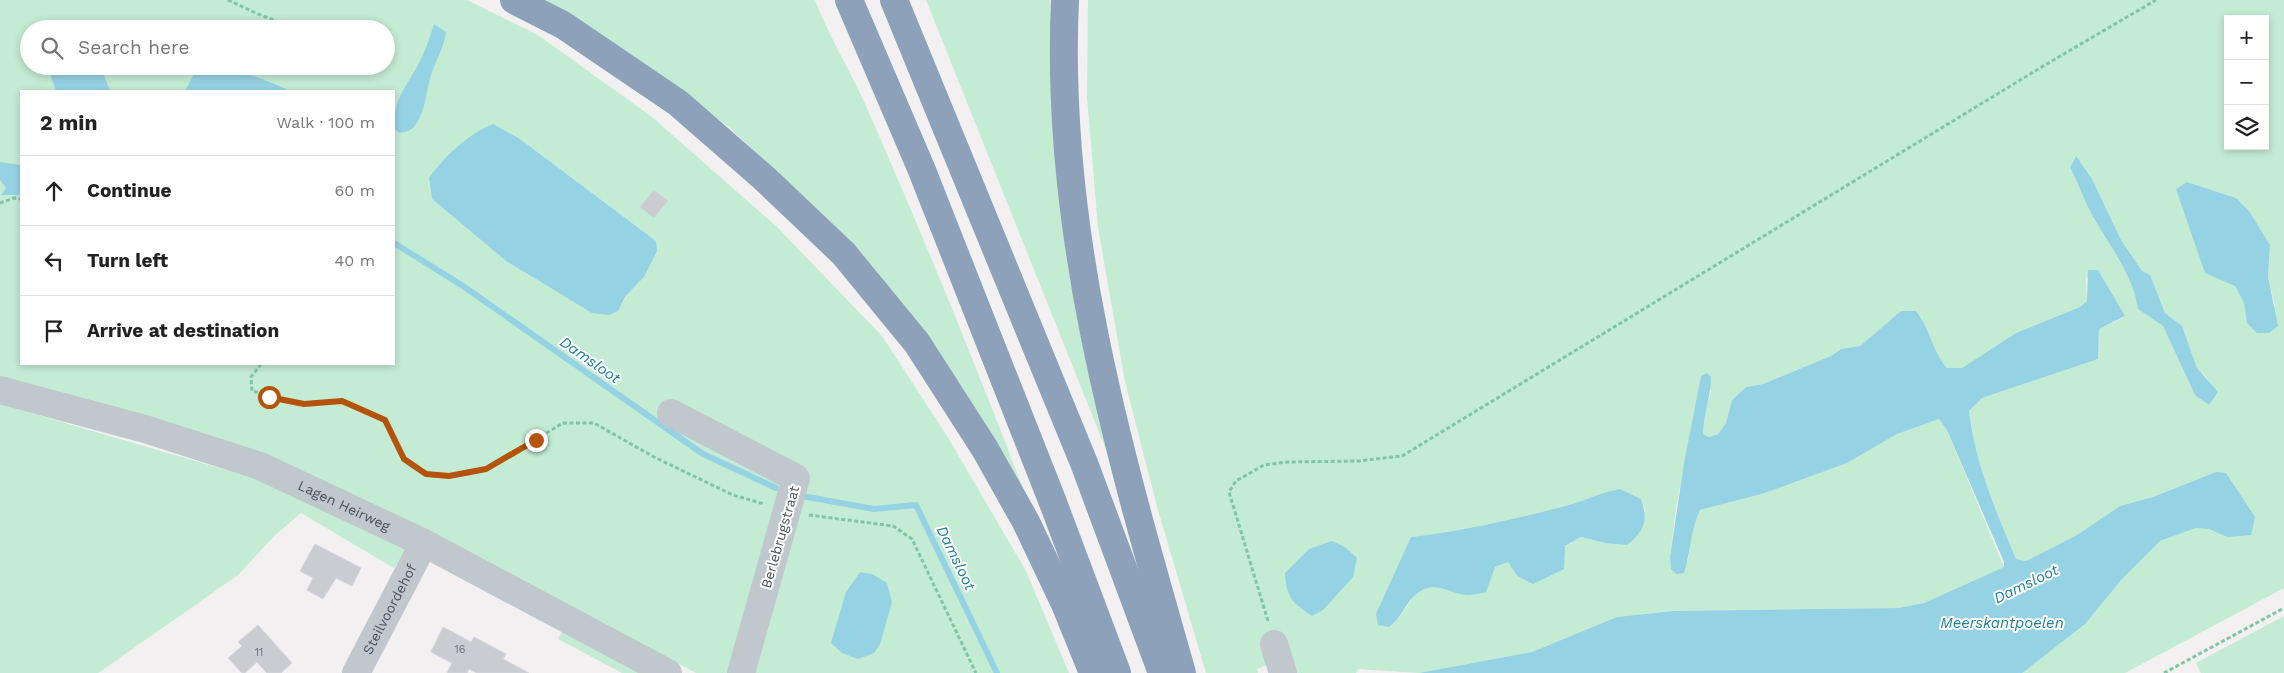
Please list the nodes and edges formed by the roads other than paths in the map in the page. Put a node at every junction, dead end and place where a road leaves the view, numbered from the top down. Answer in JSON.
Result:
{"nodes":[{"id":1,"x":514,"y":0,"type":"edge"},
{"id":2,"x":849,"y":0,"type":"edge"},
{"id":3,"x":894,"y":0,"type":"edge"},
{"id":4,"x":1065,"y":0,"type":"edge"},
{"id":5,"x":0,"y":390,"type":"edge"},
{"id":6,"x":671,"y":413,"type":"dead end"},
{"id":7,"x":424,"y":543,"type":"junction"},
{"id":8,"x":1274,"y":644,"type":"road end"},
{"id":9,"x":356,"y":673,"type":"edge"},
{"id":10,"x":668,"y":673,"type":"edge"},
{"id":11,"x":741,"y":673,"type":"edge"},
{"id":12,"x":1093,"y":673,"type":"edge"},
{"id":13,"x":1117,"y":673,"type":"edge"},
{"id":14,"x":1162,"y":673,"type":"edge"},
{"id":15,"x":1182,"y":673,"type":"edge"},
{"id":16,"x":1283,"y":673,"type":"edge"}],
"edges":[{"from":1,"to":12,"type":"highway"},
{"from":2,"to":13,"type":"highway"},
{"from":3,"to":14,"type":"highway"},
{"from":4,"to":15,"type":"highway"},
{"from":5,"to":7,"type":"street","name":"Lagen Heirweg"},
{"from":6,"to":11,"type":"street","name":"Berlebrugstraat"},
{"from":7,"to":9,"type":"street","name":"Steilvoordehof"},
{"from":7,"to":10,"type":"street","name":"Lagen Heirweg"},
{"from":8,"to":16,"type":"street"}]}
